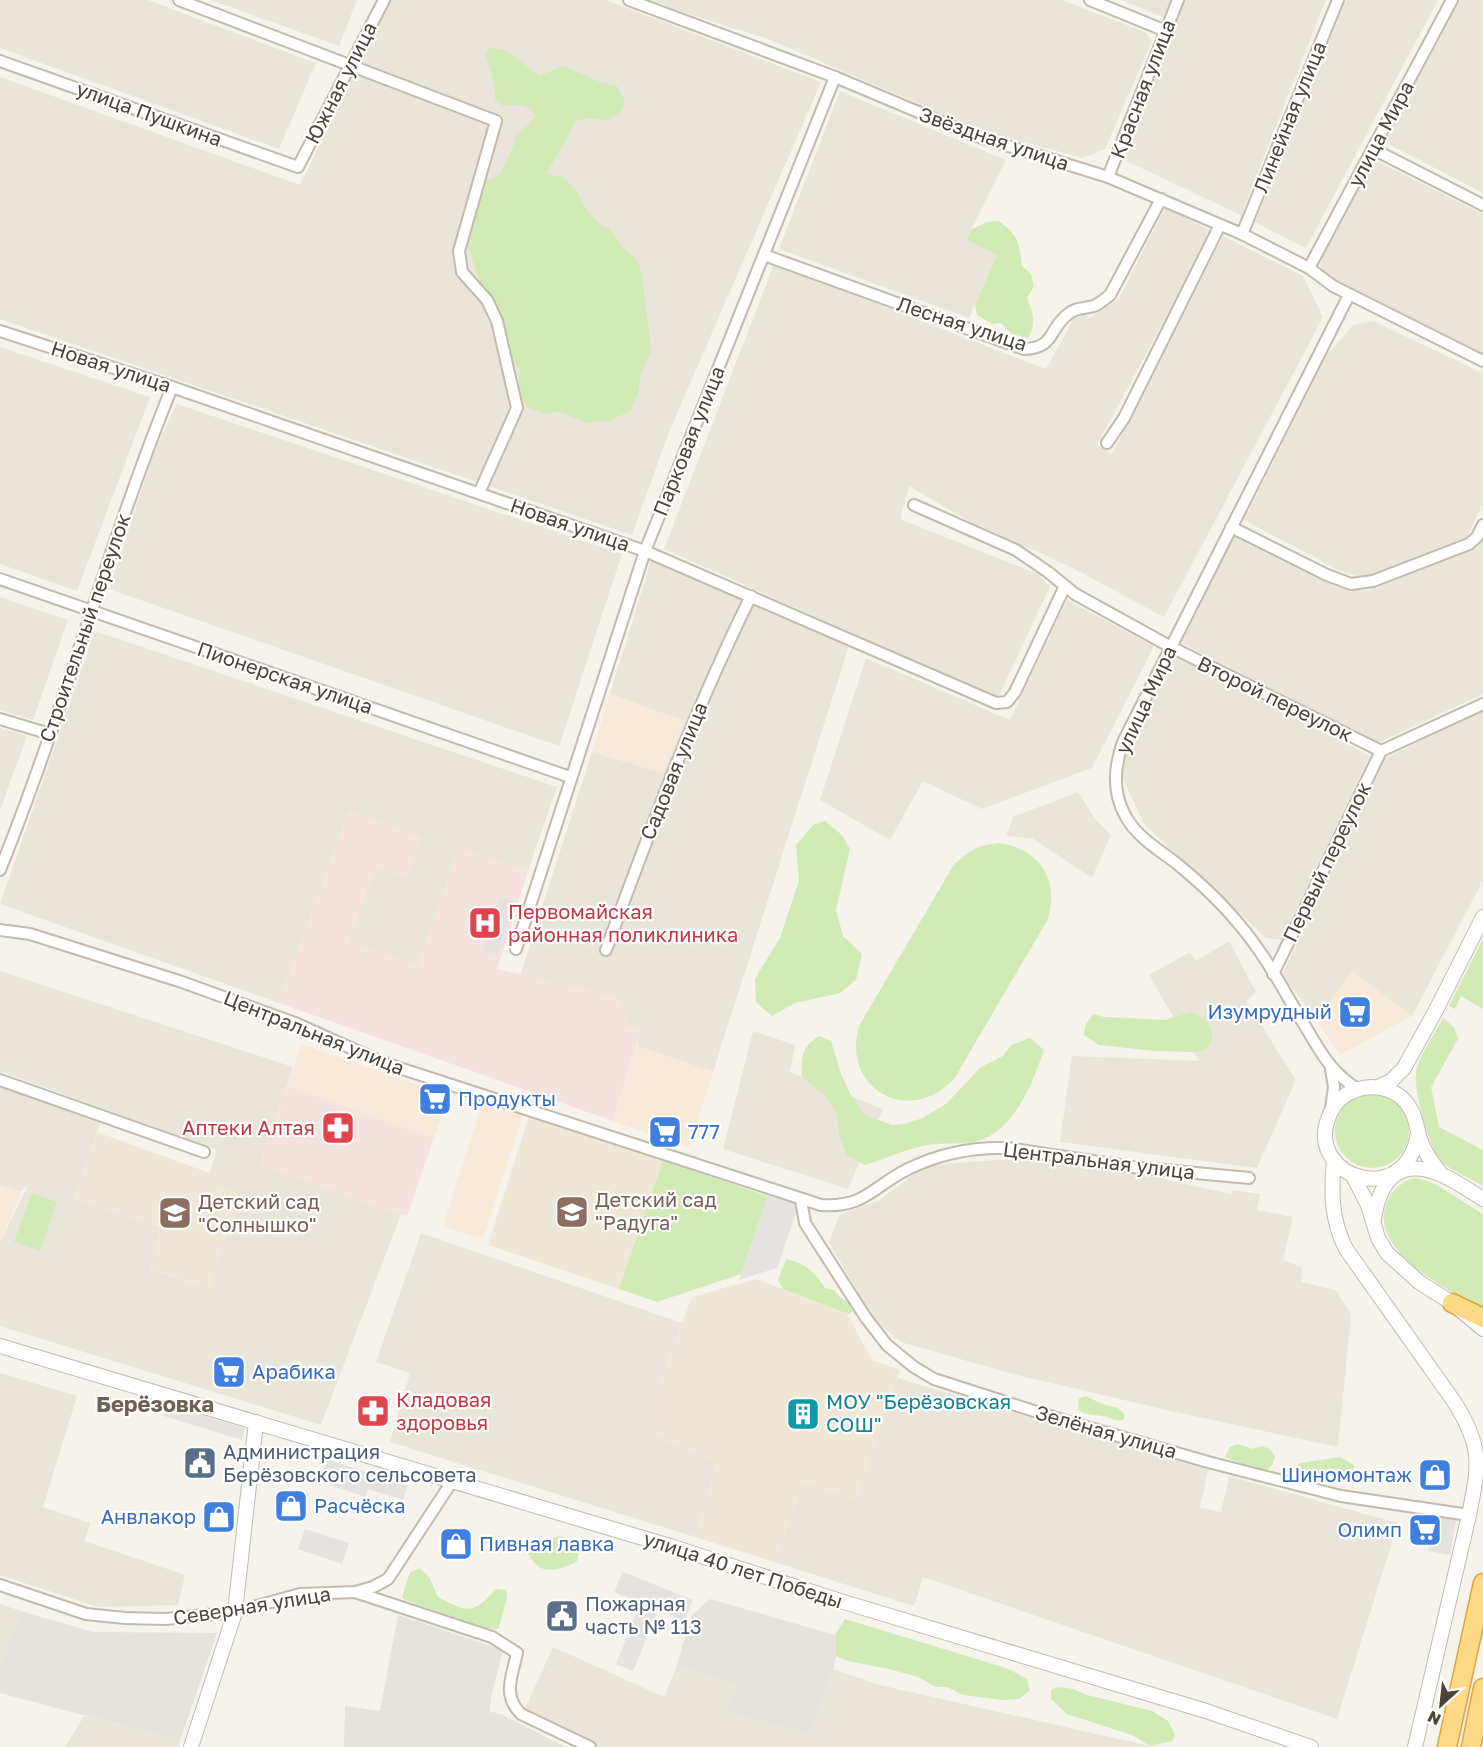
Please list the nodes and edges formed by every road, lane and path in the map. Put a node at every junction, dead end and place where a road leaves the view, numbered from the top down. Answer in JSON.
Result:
{"nodes":[{"id":1,"x":179,"y":0,"type":"edge"},
{"id":2,"x":384,"y":0,"type":"edge"},
{"id":3,"x":629,"y":0,"type":"edge"},
{"id":4,"x":1090,"y":0,"type":"edge"},
{"id":5,"x":1178,"y":0,"type":"edge"},
{"id":6,"x":1338,"y":0,"type":"edge"},
{"id":7,"x":1452,"y":0,"type":"edge"},
{"id":8,"x":1166,"y":31,"type":"junction"},
{"id":9,"x":0,"y":61,"type":"edge"},
{"id":10,"x":350,"y":64,"type":"junction"},
{"id":11,"x":835,"y":77,"type":"junction"},
{"id":12,"x":1372,"y":149,"type":"junction"},
{"id":13,"x":298,"y":167,"type":"joint"},
{"id":14,"x":1108,"y":177,"type":"junction"},
{"id":15,"x":1161,"y":200,"type":"junction"},
{"id":16,"x":1483,"y":205,"type":"edge"},
{"id":17,"x":1220,"y":225,"type":"junction"},
{"id":18,"x":1242,"y":234,"type":"junction"},
{"id":19,"x":764,"y":255,"type":"junction"},
{"id":20,"x":1309,"y":268,"type":"junction"},
{"id":21,"x":1349,"y":295,"type":"junction"},
{"id":22,"x":0,"y":331,"type":"edge"},
{"id":23,"x":1483,"y":361,"type":"edge"},
{"id":24,"x":172,"y":387,"type":"junction"},
{"id":25,"x":1107,"y":443,"type":"dead end"},
{"id":26,"x":479,"y":493,"type":"junction"},
{"id":27,"x":914,"y":505,"type":"dead end"},
{"id":28,"x":1483,"y":525,"type":"edge"},
{"id":29,"x":1231,"y":527,"type":"junction"},
{"id":30,"x":645,"y":550,"type":"junction"},
{"id":31,"x":0,"y":579,"type":"edge"},
{"id":32,"x":1065,"y":586,"type":"junction"},
{"id":33,"x":751,"y":597,"type":"junction"},
{"id":34,"x":92,"y":610,"type":"junction"},
{"id":35,"x":1171,"y":647,"type":"junction"},
{"id":36,"x":1483,"y":704,"type":"edge"},
{"id":37,"x":0,"y":719,"type":"edge"},
{"id":38,"x":50,"y":734,"type":"junction"},
{"id":39,"x":1381,"y":751,"type":"junction"},
{"id":40,"x":570,"y":777,"type":"junction"},
{"id":41,"x":0,"y":870,"type":"edge"},
{"id":42,"x":1483,"y":917,"type":"edge"},
{"id":43,"x":0,"y":930,"type":"edge"},
{"id":44,"x":516,"y":949,"type":"dead end"},
{"id":45,"x":606,"y":950,"type":"dead end"},
{"id":46,"x":1273,"y":974,"type":"junction"},
{"id":47,"x":1331,"y":1068,"type":"junction"},
{"id":48,"x":1404,"y":1068,"type":"junction"},
{"id":49,"x":0,"y":1080,"type":"edge"},
{"id":50,"x":1378,"y":1086,"type":"junction"},
{"id":51,"x":1357,"y":1089,"type":"junction"},
{"id":52,"x":1407,"y":1103,"type":"junction"},
{"id":53,"x":1330,"y":1111,"type":"junction"},
{"id":54,"x":1418,"y":1133,"type":"junction"},
{"id":55,"x":204,"y":1152,"type":"dead end"},
{"id":56,"x":1334,"y":1160,"type":"junction"},
{"id":57,"x":1396,"y":1172,"type":"junction"},
{"id":58,"x":1442,"y":1175,"type":"junction"},
{"id":59,"x":1353,"y":1176,"type":"junction"},
{"id":60,"x":1249,"y":1178,"type":"dead end"},
{"id":61,"x":1483,"y":1199,"type":"edge"},
{"id":62,"x":801,"y":1200,"type":"junction"},
{"id":63,"x":1374,"y":1220,"type":"junction"},
{"id":64,"x":1452,"y":1303,"type":"junction"},
{"id":65,"x":1483,"y":1318,"type":"edge"},
{"id":66,"x":1483,"y":1329,"type":"edge"},
{"id":67,"x":0,"y":1346,"type":"edge"},
{"id":68,"x":256,"y":1422,"type":"junction"},
{"id":69,"x":453,"y":1480,"type":"junction"},
{"id":70,"x":1469,"y":1515,"type":"junction"},
{"id":71,"x":1483,"y":1583,"type":"edge"},
{"id":72,"x":0,"y":1585,"type":"edge"},
{"id":73,"x":355,"y":1592,"type":"junction"},
{"id":74,"x":236,"y":1612,"type":"junction"},
{"id":75,"x":1483,"y":1688,"type":"edge"},
{"id":76,"x":191,"y":1747,"type":"edge"},
{"id":77,"x":590,"y":1747,"type":"edge"},
{"id":78,"x":1311,"y":1747,"type":"edge"},
{"id":79,"x":1415,"y":1747,"type":"edge"},
{"id":80,"x":1448,"y":1747,"type":"edge"},
{"id":81,"x":1471,"y":1747,"type":"edge"}],
"edges":[{"from":1,"to":10,"type":"street"},
{"from":2,"to":10,"type":"street","name":"Южная улица"},
{"from":3,"to":11,"type":"street","name":"Звёздная улица"},
{"from":4,"to":8,"type":"street"},
{"from":5,"to":8,"type":"street","name":"Красная улица"},
{"from":6,"to":18,"type":"street","name":"Линейная улица"},
{"from":7,"to":12,"type":"street","name":"улица Мира"},
{"from":8,"to":14,"type":"street","name":"Красная улица"},
{"from":9,"to":13,"type":"street","name":"улица Пушкина"},
{"from":10,"to":13,"type":"street","name":"Южная улица"},
{"from":10,"to":26,"type":"street"},
{"from":11,"to":14,"type":"street","name":"Звёздная улица"},
{"from":11,"to":19,"type":"street","name":"Парковая улица"},
{"from":12,"to":16,"type":"street"},
{"from":12,"to":20,"type":"street","name":"улица Мира"},
{"from":14,"to":15,"type":"street","name":"Звёздная улица"},
{"from":15,"to":17,"type":"street","name":"Звёздная улица"},
{"from":15,"to":19,"type":"street","name":"Лесная улица"},
{"from":17,"to":18,"type":"street","name":"Звёздная улица"},
{"from":17,"to":25,"type":"street"},
{"from":18,"to":20,"type":"street","name":"Звёздная улица"},
{"from":19,"to":30,"type":"street","name":"Парковая улица"},
{"from":20,"to":21,"type":"street","name":"Звёздная улица"},
{"from":21,"to":23,"type":"street","name":"Звёздная улица"},
{"from":21,"to":29,"type":"street","name":"улица Мира"},
{"from":22,"to":24,"type":"street","name":"Новая улица"},
{"from":24,"to":26,"type":"street","name":"Новая улица"},
{"from":24,"to":34,"type":"street","name":"Строительный переулок"},
{"from":26,"to":30,"type":"street","name":"Новая улица"},
{"from":27,"to":32,"type":"street","name":"Второй переулок"},
{"from":28,"to":29,"type":"street"},
{"from":29,"to":35,"type":"street","name":"улица Мира"},
{"from":30,"to":33,"type":"street","name":"Новая улица"},
{"from":30,"to":40,"type":"street","name":"Парковая улица"},
{"from":31,"to":34,"type":"street","name":"Пионерская улица"},
{"from":32,"to":33,"type":"street","name":"Новая улица"},
{"from":32,"to":35,"type":"street","name":"Второй переулок"},
{"from":33,"to":45,"type":"street","name":"Садовая улица"},
{"from":34,"to":38,"type":"street","name":"Строительный переулок"},
{"from":34,"to":40,"type":"street","name":"Пионерская улица"},
{"from":35,"to":39,"type":"street","name":"Второй переулок"},
{"from":35,"to":46,"type":"street","name":"улица Мира"},
{"from":36,"to":39,"type":"street"},
{"from":37,"to":38,"type":"street"},
{"from":38,"to":41,"type":"street","name":"Строительный переулок"},
{"from":39,"to":46,"type":"street","name":"Первый переулок"},
{"from":40,"to":44,"type":"street","name":"Парковая улица"},
{"from":42,"to":48,"type":"street"},
{"from":43,"to":62,"type":"street","name":"Центральная улица"},
{"from":46,"to":47,"type":"street","name":"улица Мира"},
{"from":47,"to":51,"type":"street","name":"улица Мира"},
{"from":47,"to":53,"type":"street","name":"улица Мира"},
{"from":48,"to":50,"type":"street"},
{"from":48,"to":52,"type":"street"},
{"from":49,"to":55,"type":"street"},
{"from":50,"to":51,"type":"street"},
{"from":50,"to":52,"type":"street"},
{"from":51,"to":53,"type":"street"},
{"from":52,"to":54,"type":"street"},
{"from":53,"to":56,"type":"street"},
{"from":54,"to":57,"type":"street"},
{"from":54,"to":58,"type":"street"},
{"from":56,"to":59,"type":"street"},
{"from":56,"to":70,"type":"street"},
{"from":57,"to":58,"type":"street"},
{"from":57,"to":59,"type":"street"},
{"from":57,"to":63,"type":"street"},
{"from":58,"to":61,"type":"street"},
{"from":59,"to":63,"type":"street"},
{"from":60,"to":62,"type":"street","name":"Центральная улица"},
{"from":62,"to":70,"type":"street","name":"Зелёная улица"},
{"from":63,"to":64,"type":"street"},
{"from":64,"to":65,"type":"highway"},
{"from":64,"to":66,"type":"street"},
{"from":67,"to":68,"type":"street","name":"улица 40 лет Победы"},
{"from":68,"to":69,"type":"street","name":"улица 40 лет Победы"},
{"from":68,"to":74,"type":"street"},
{"from":69,"to":73,"type":"street","name":"Северная улица"},
{"from":69,"to":78,"type":"street","name":"улица 40 лет Победы"},
{"from":70,"to":79,"type":"street"},
{"from":71,"to":80,"type":"highway"},
{"from":72,"to":74,"type":"street","name":"Северная улица"},
{"from":73,"to":74,"type":"street","name":"Северная улица"},
{"from":73,"to":77,"type":"street"},
{"from":74,"to":76,"type":"street"},
{"from":75,"to":81,"type":"highway"}]}
